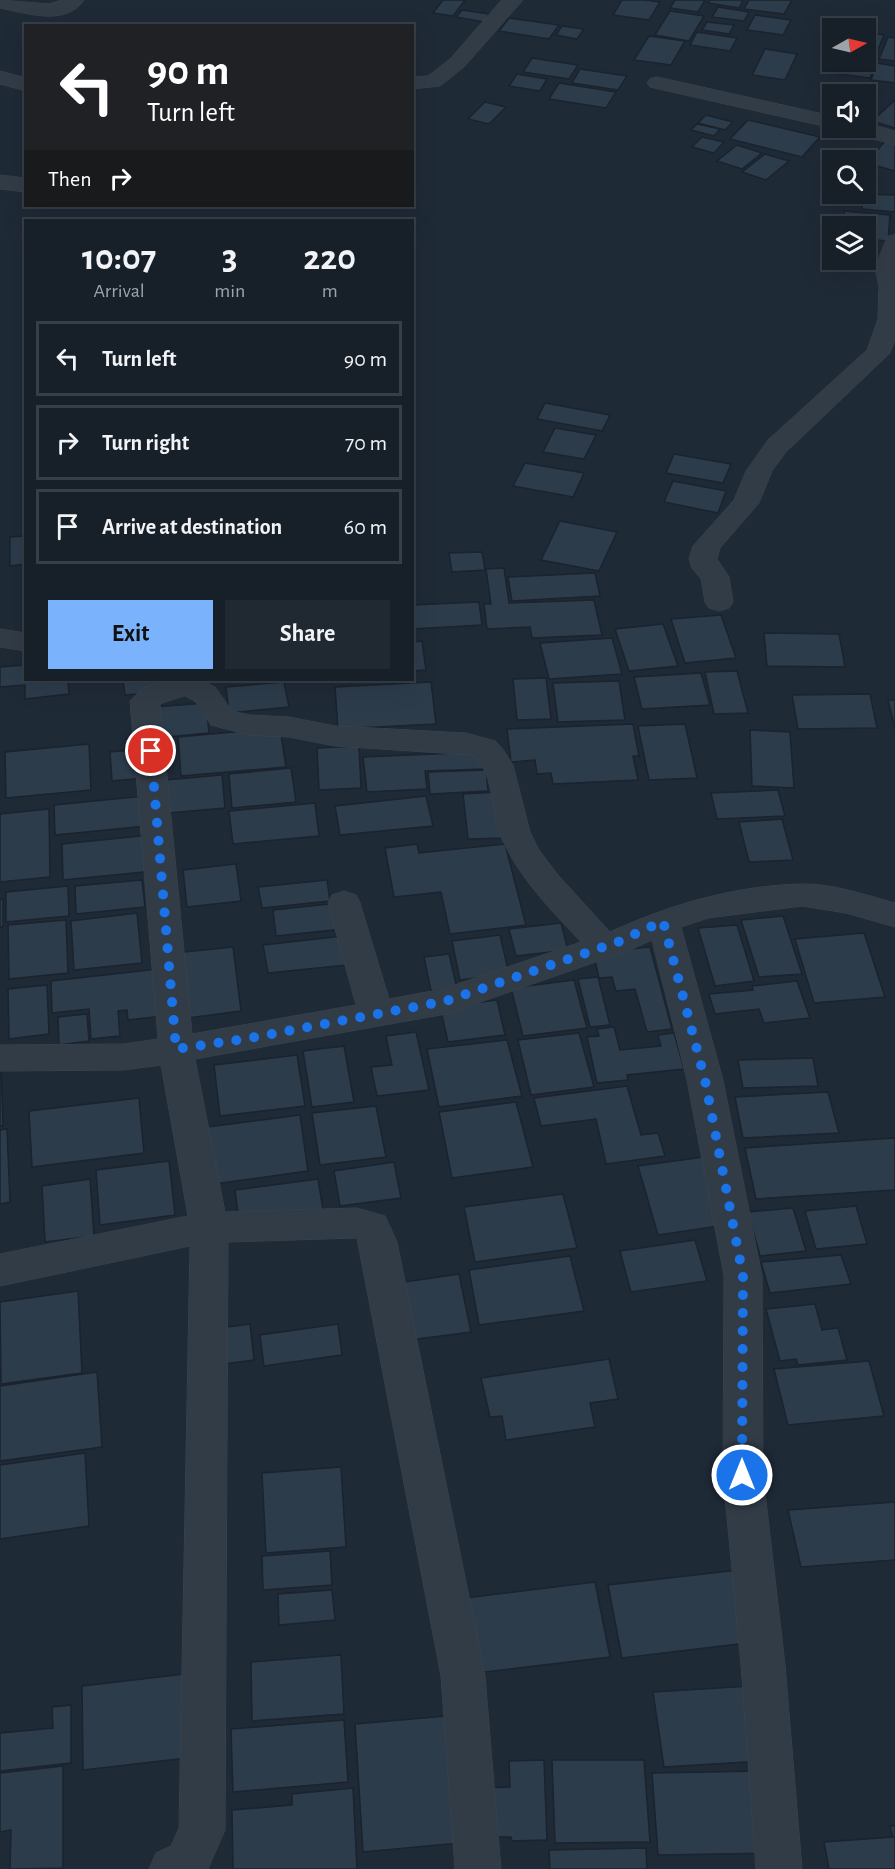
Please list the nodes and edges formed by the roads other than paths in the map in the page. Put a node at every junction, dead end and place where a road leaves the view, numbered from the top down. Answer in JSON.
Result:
{"nodes":[{"id":1,"x":74,"y":0,"type":"edge"},
{"id":2,"x":513,"y":0,"type":"edge"},
{"id":3,"x":0,"y":2,"type":"edge"},
{"id":4,"x":0,"y":77,"type":"edge"},
{"id":5,"x":414,"y":83,"type":"edge"},
{"id":6,"x":657,"y":83,"type":"dead end"},
{"id":7,"x":24,"y":84,"type":"edge"},
{"id":8,"x":822,"y":120,"type":"edge"},
{"id":9,"x":876,"y":133,"type":"edge"},
{"id":10,"x":895,"y":138,"type":"edge"},
{"id":11,"x":0,"y":182,"type":"edge"},
{"id":12,"x":24,"y":184,"type":"edge"},
{"id":13,"x":895,"y":242,"type":"edge"},
{"id":14,"x":891,"y":269,"type":"edge"},
{"id":15,"x":719,"y":602,"type":"dead end"},
{"id":16,"x":0,"y":638,"type":"edge"},
{"id":17,"x":24,"y":642,"type":"edge"},
{"id":18,"x":186,"y":682,"type":"edge"},
{"id":19,"x":344,"y":903,"type":"dead end"},
{"id":20,"x":895,"y":915,"type":"edge"},
{"id":21,"x":663,"y":921,"type":"junction"},
{"id":22,"x":604,"y":946,"type":"junction"},
{"id":23,"x":376,"y":1014,"type":"junction"},
{"id":24,"x":176,"y":1049,"type":"junction"},
{"id":25,"x":0,"y":1058,"type":"edge"},
{"id":26,"x":209,"y":1227,"type":"junction"},
{"id":27,"x":0,"y":1270,"type":"edge"},
{"id":28,"x":172,"y":1869,"type":"edge"},
{"id":29,"x":478,"y":1869,"type":"edge"},
{"id":30,"x":780,"y":1869,"type":"edge"}],
"edges":[{"from":1,"to":3,"type":"street"},
{"from":2,"to":5,"type":"street"},
{"from":4,"to":7,"type":"street"},
{"from":6,"to":8,"type":"street"},
{"from":9,"to":10,"type":"street"},
{"from":11,"to":12,"type":"street"},
{"from":13,"to":14,"type":"street"},
{"from":14,"to":15,"type":"street"},
{"from":16,"to":17,"type":"street"},
{"from":18,"to":22,"type":"street"},
{"from":18,"to":24,"type":"street"},
{"from":19,"to":23,"type":"street"},
{"from":20,"to":21,"type":"street"},
{"from":21,"to":22,"type":"street"},
{"from":21,"to":30,"type":"street"},
{"from":22,"to":23,"type":"street"},
{"from":23,"to":24,"type":"street"},
{"from":24,"to":25,"type":"street"},
{"from":24,"to":26,"type":"street"},
{"from":26,"to":27,"type":"street"},
{"from":26,"to":28,"type":"street"},
{"from":26,"to":29,"type":"street"}]}
